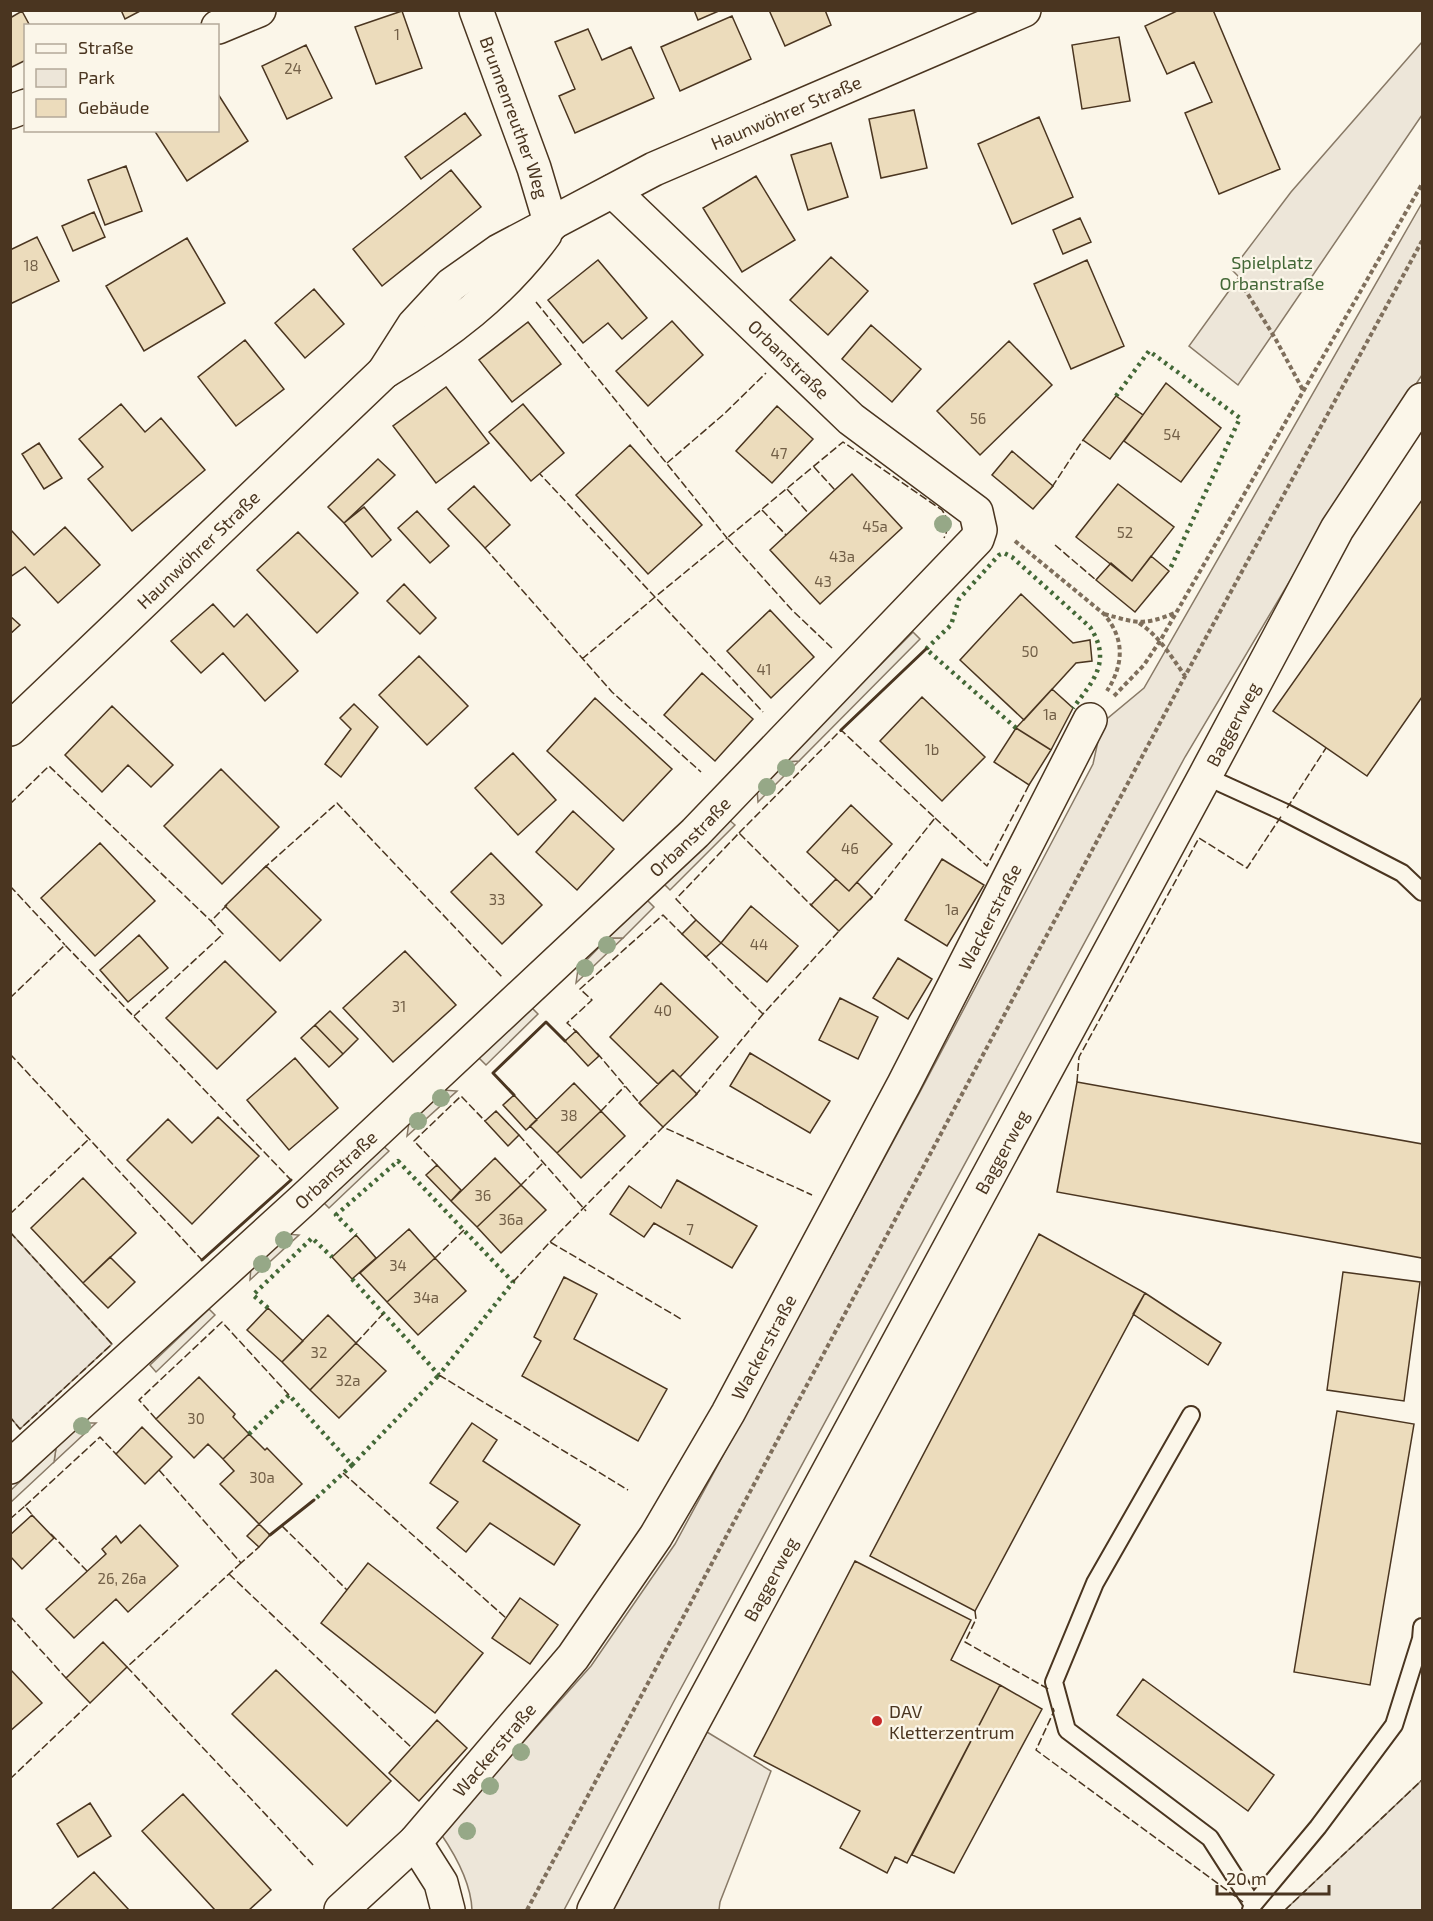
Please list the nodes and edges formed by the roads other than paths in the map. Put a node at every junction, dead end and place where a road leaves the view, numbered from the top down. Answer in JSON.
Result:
{"nodes":[{"id":1,"x":259,"y":10,"type":"edge"},
{"id":2,"x":476,"y":10,"type":"edge"},
{"id":3,"x":1024,"y":10,"type":"edge"},
{"id":4,"x":219,"y":27,"type":"edge"},
{"id":5,"x":613,"y":190,"type":"junction"},
{"id":6,"x":551,"y":225,"type":"junction"},
{"id":7,"x":1422,"y":400,"type":"edge"},
{"id":8,"x":1090,"y":720,"type":"road end"},
{"id":9,"x":10,"y":729,"type":"edge"},
{"id":10,"x":1205,"y":776,"type":"junction"},
{"id":11,"x":1422,"y":892,"type":"edge"},
{"id":12,"x":1191,"y":1415,"type":"dead end"},
{"id":13,"x":10,"y":1467,"type":"edge"},
{"id":14,"x":1422,"y":1628,"type":"edge"},
{"id":15,"x":415,"y":1842,"type":"junction"},
{"id":16,"x":1252,"y":1908,"type":"edge"},
{"id":17,"x":341,"y":1911,"type":"edge"},
{"id":18,"x":448,"y":1911,"type":"edge"},
{"id":19,"x":594,"y":1911,"type":"edge"}],
"edges":[{"from":1,"to":4,"type":"street"},
{"from":2,"to":6,"type":"street","name":"Brunnenreuther Weg"},
{"from":3,"to":5,"type":"street","name":"Haunwöhrer Straße"},
{"from":5,"to":6,"type":"street","name":"Haunwöhrer Straße"},
{"from":5,"to":13,"type":"street","name":"Orbanstraße"},
{"from":6,"to":9,"type":"street","name":"Haunwöhrer Straße"},
{"from":7,"to":10,"type":"street","name":"Baggerweg"},
{"from":8,"to":15,"type":"street","name":"Wackerstraße"},
{"from":10,"to":11,"type":"lane"},
{"from":10,"to":19,"type":"street","name":"Baggerweg"},
{"from":12,"to":16,"type":"lane"},
{"from":14,"to":16,"type":"lane"},
{"from":15,"to":17,"type":"street","name":"Wackerstraße"},
{"from":15,"to":18,"type":"street"}]}
